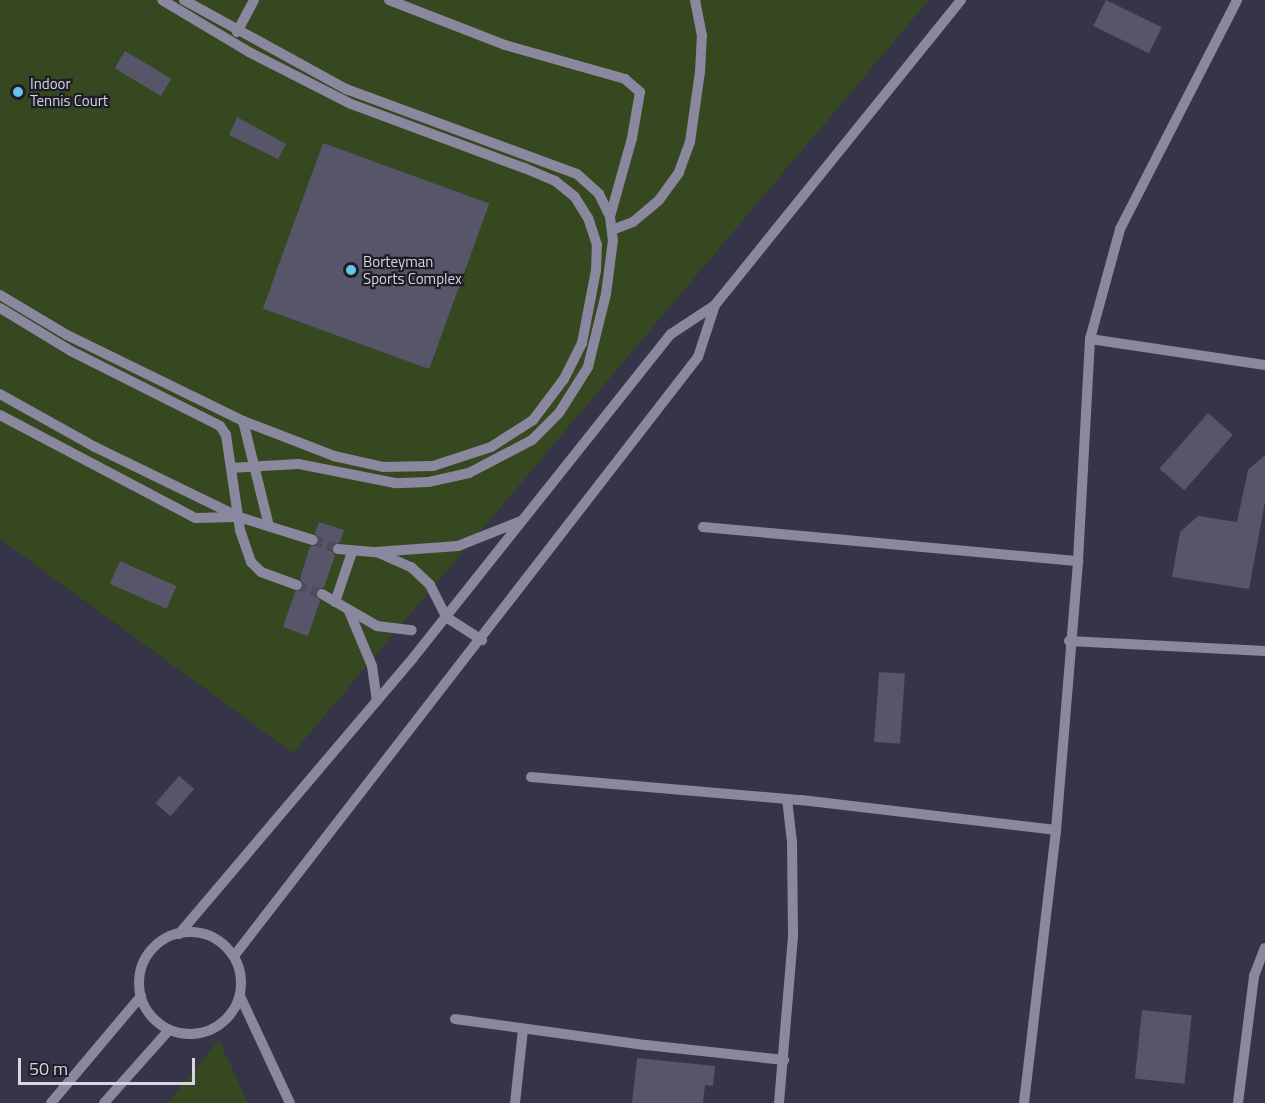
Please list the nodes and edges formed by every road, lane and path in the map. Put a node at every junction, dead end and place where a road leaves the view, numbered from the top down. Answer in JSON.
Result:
{"nodes":[{"id":1,"x":162,"y":0,"type":"edge"},
{"id":2,"x":184,"y":0,"type":"edge"},
{"id":3,"x":254,"y":0,"type":"edge"},
{"id":4,"x":389,"y":0,"type":"edge"},
{"id":5,"x":695,"y":0,"type":"edge"},
{"id":6,"x":961,"y":0,"type":"edge"},
{"id":7,"x":1237,"y":0,"type":"edge"},
{"id":8,"x":237,"y":32,"type":"junction"},
{"id":9,"x":610,"y":217,"type":"junction"},
{"id":10,"x":612,"y":230,"type":"junction"},
{"id":11,"x":0,"y":295,"type":"edge"},
{"id":12,"x":715,"y":305,"type":"junction"},
{"id":13,"x":0,"y":308,"type":"edge"},
{"id":14,"x":1090,"y":339,"type":"junction"},
{"id":15,"x":1265,"y":365,"type":"edge"},
{"id":16,"x":0,"y":394,"type":"edge"},
{"id":17,"x":0,"y":415,"type":"edge"},
{"id":18,"x":243,"y":421,"type":"junction"},
{"id":19,"x":255,"y":466,"type":"junction"},
{"id":20,"x":231,"y":468,"type":"junction"},
{"id":21,"x":239,"y":516,"type":"junction"},
{"id":22,"x":524,"y":520,"type":"junction"},
{"id":23,"x":270,"y":526,"type":"junction"},
{"id":24,"x":704,"y":527,"type":"dead end"},
{"id":25,"x":313,"y":540,"type":"tunnel mouth"},
{"id":26,"x":338,"y":549,"type":"tunnel mouth"},
{"id":27,"x":352,"y":552,"type":"junction"},
{"id":28,"x":376,"y":552,"type":"junction"},
{"id":29,"x":1078,"y":561,"type":"junction"},
{"id":30,"x":297,"y":585,"type":"tunnel mouth"},
{"id":31,"x":322,"y":594,"type":"tunnel mouth"},
{"id":32,"x":335,"y":602,"type":"junction"},
{"id":33,"x":349,"y":611,"type":"junction"},
{"id":34,"x":446,"y":616,"type":"junction"},
{"id":35,"x":412,"y":630,"type":"dead end"},
{"id":36,"x":482,"y":640,"type":"junction"},
{"id":37,"x":1069,"y":641,"type":"junction"},
{"id":38,"x":1265,"y":651,"type":"edge"},
{"id":39,"x":377,"y":701,"type":"junction"},
{"id":40,"x":531,"y":777,"type":"dead end"},
{"id":41,"x":787,"y":799,"type":"junction"},
{"id":42,"x":1056,"y":830,"type":"junction"},
{"id":43,"x":178,"y":934,"type":"junction"},
{"id":44,"x":1265,"y":948,"type":"edge"},
{"id":45,"x":234,"y":956,"type":"junction"},
{"id":46,"x":141,"y":996,"type":"junction"},
{"id":47,"x":240,"y":996,"type":"junction"},
{"id":48,"x":454,"y":1018,"type":"dead end"},
{"id":49,"x":523,"y":1029,"type":"junction"},
{"id":50,"x":169,"y":1030,"type":"junction"},
{"id":51,"x":784,"y":1060,"type":"junction"},
{"id":52,"x":51,"y":1103,"type":"edge"},
{"id":53,"x":104,"y":1103,"type":"edge"},
{"id":54,"x":290,"y":1103,"type":"edge"},
{"id":55,"x":515,"y":1103,"type":"edge"},
{"id":56,"x":779,"y":1103,"type":"edge"},
{"id":57,"x":1024,"y":1103,"type":"edge"},
{"id":58,"x":1238,"y":1103,"type":"edge"}],
"edges":[{"from":1,"to":18,"type":"street"},
{"from":2,"to":8,"type":"street"},
{"from":3,"to":8,"type":"street"},
{"from":4,"to":9,"type":"street"},
{"from":5,"to":10,"type":"street"},
{"from":6,"to":12,"type":"street"},
{"from":7,"to":14,"type":"street"},
{"from":8,"to":9,"type":"street"},
{"from":9,"to":10,"type":"street"},
{"from":10,"to":19,"type":"street"},
{"from":11,"to":18,"type":"street"},
{"from":12,"to":22,"type":"street"},
{"from":12,"to":36,"type":"street"},
{"from":13,"to":20,"type":"street"},
{"from":14,"to":15,"type":"street"},
{"from":14,"to":29,"type":"street"},
{"from":16,"to":21,"type":"street"},
{"from":17,"to":21,"type":"street"},
{"from":18,"to":19,"type":"street"},
{"from":19,"to":20,"type":"street"},
{"from":19,"to":23,"type":"street"},
{"from":20,"to":21,"type":"street"},
{"from":21,"to":23,"type":"street"},
{"from":21,"to":30,"type":"street"},
{"from":22,"to":28,"type":"street"},
{"from":22,"to":34,"type":"street"},
{"from":23,"to":25,"type":"street"},
{"from":24,"to":29,"type":"street"},
{"from":26,"to":27,"type":"street"},
{"from":27,"to":28,"type":"street"},
{"from":27,"to":32,"type":"street"},
{"from":28,"to":34,"type":"street"},
{"from":29,"to":37,"type":"street"},
{"from":31,"to":32,"type":"street"},
{"from":32,"to":33,"type":"street"},
{"from":33,"to":35,"type":"street"},
{"from":33,"to":39,"type":"street"},
{"from":34,"to":36,"type":"street"},
{"from":34,"to":39,"type":"street"},
{"from":36,"to":45,"type":"street"},
{"from":37,"to":38,"type":"street"},
{"from":37,"to":42,"type":"street"},
{"from":39,"to":43,"type":"street"},
{"from":40,"to":41,"type":"street"},
{"from":41,"to":42,"type":"street"},
{"from":41,"to":51,"type":"street"},
{"from":42,"to":57,"type":"street"},
{"from":43,"to":45,"type":"street"},
{"from":43,"to":46,"type":"street"},
{"from":44,"to":58,"type":"street"},
{"from":45,"to":47,"type":"street"},
{"from":46,"to":50,"type":"street"},
{"from":46,"to":52,"type":"street"},
{"from":47,"to":50,"type":"street"},
{"from":47,"to":54,"type":"street"},
{"from":48,"to":49,"type":"street"},
{"from":49,"to":51,"type":"street"},
{"from":49,"to":55,"type":"street"},
{"from":50,"to":53,"type":"street"},
{"from":51,"to":56,"type":"street"}]}
